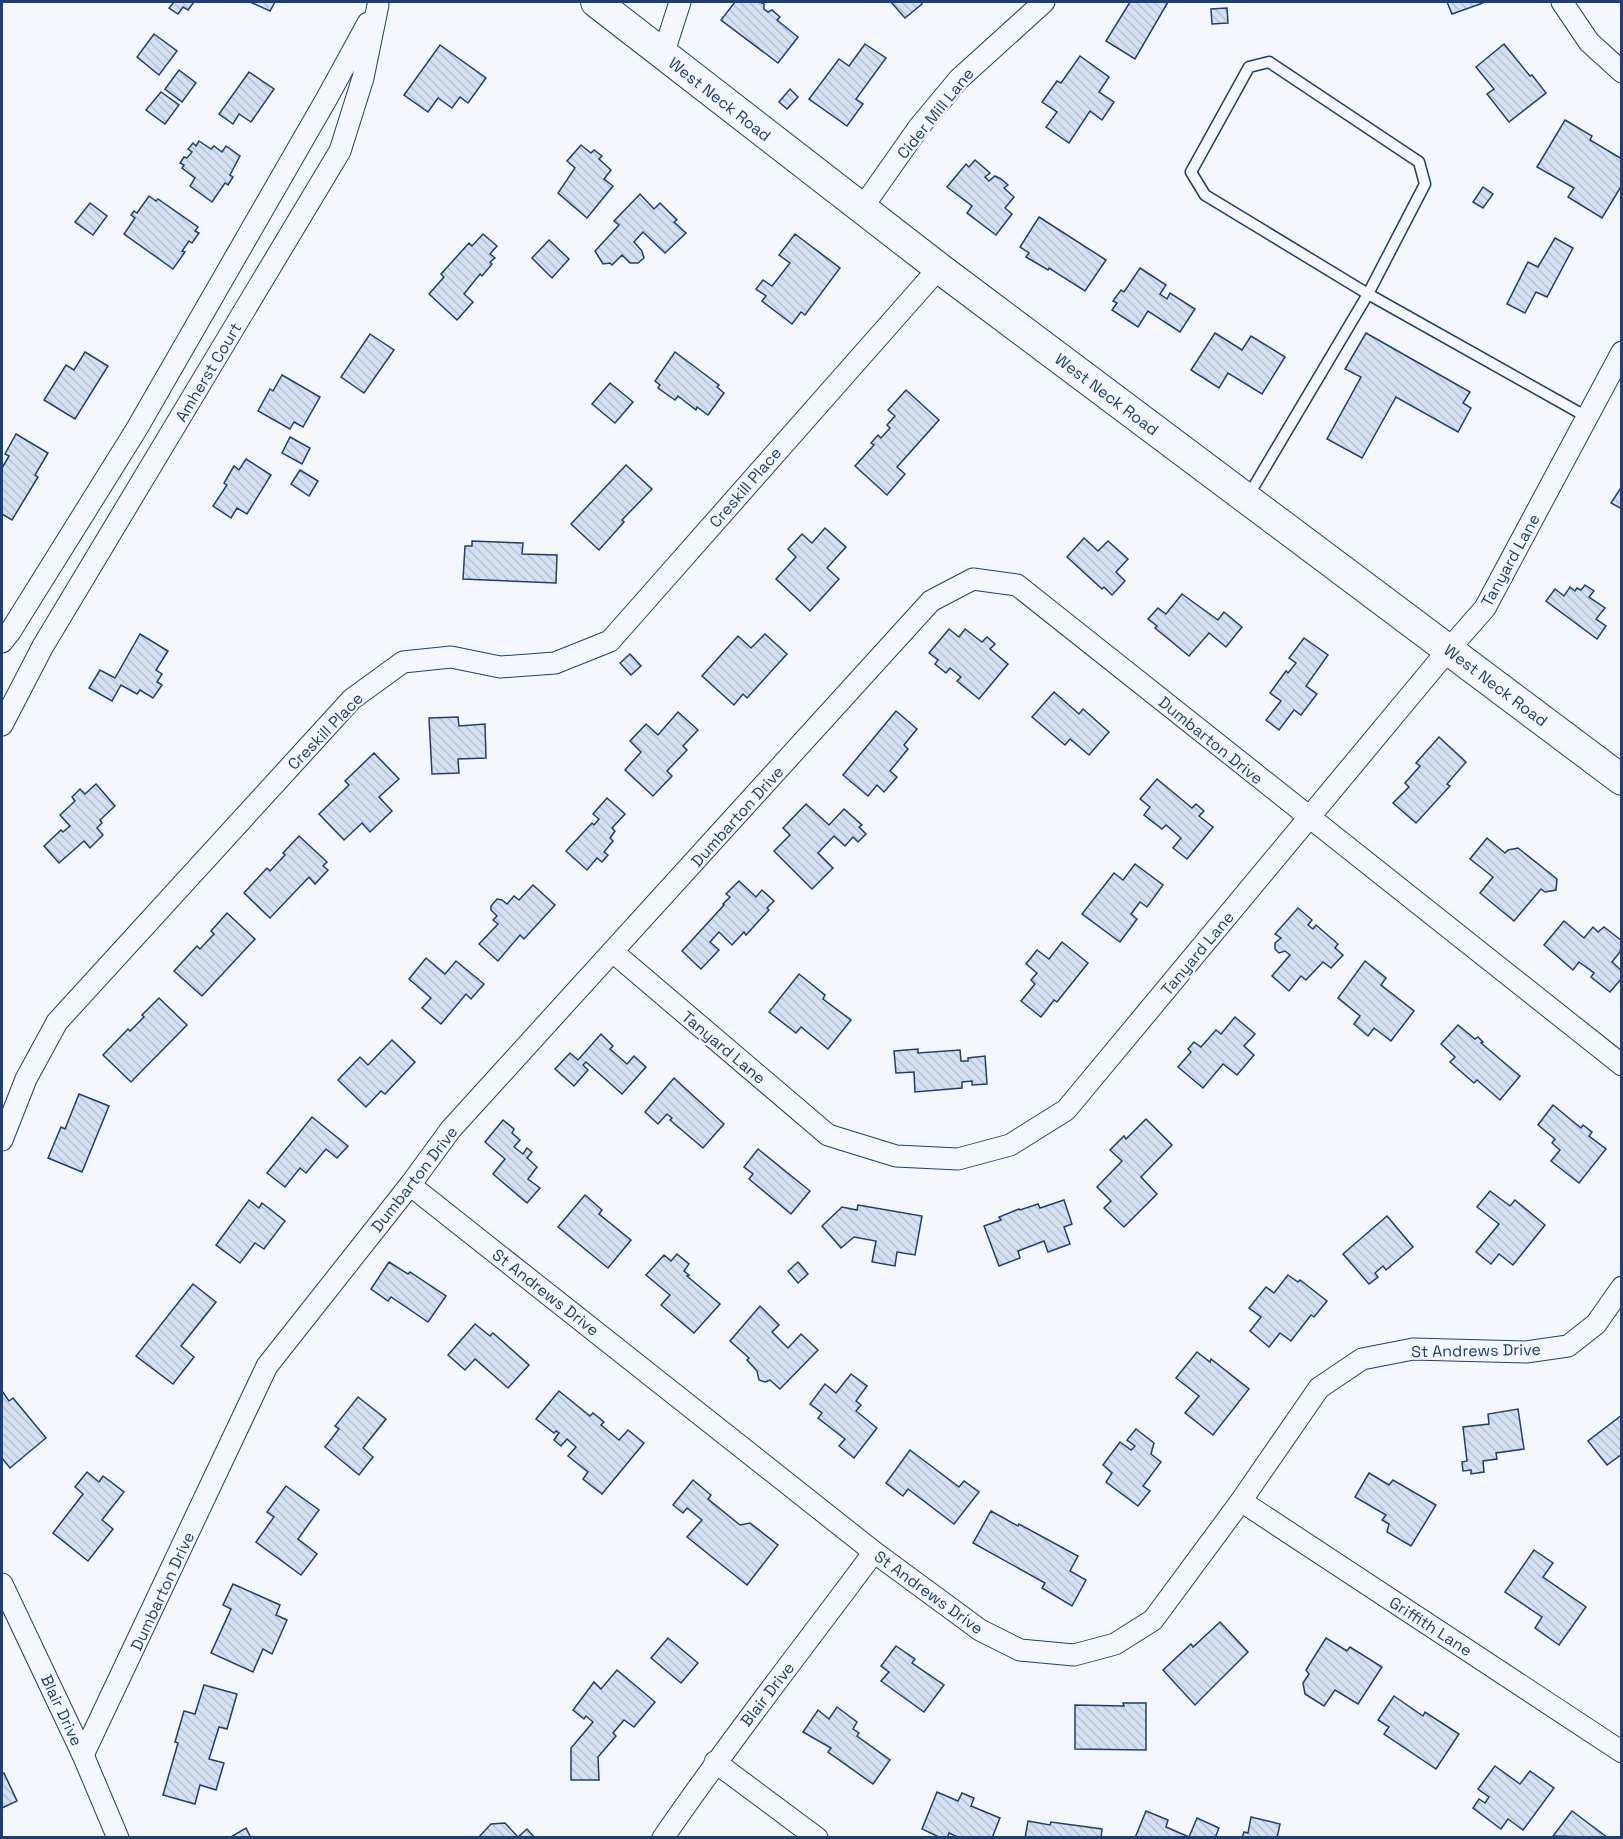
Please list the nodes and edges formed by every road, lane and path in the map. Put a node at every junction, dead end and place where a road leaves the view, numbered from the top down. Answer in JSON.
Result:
{"nodes":[{"id":1,"x":596,"y":2,"type":"edge"},
{"id":2,"x":680,"y":2,"type":"edge"},
{"id":3,"x":1044,"y":2,"type":"edge"},
{"id":4,"x":1562,"y":2,"type":"edge"},
{"id":5,"x":379,"y":3,"type":"edge"},
{"id":6,"x":663,"y":55,"type":"junction"},
{"id":7,"x":1622,"y":72,"type":"edge"},
{"id":8,"x":862,"y":208,"type":"junction"},
{"id":9,"x":939,"y":268,"type":"junction"},
{"id":10,"x":1368,"y":294,"type":"junction"},
{"id":11,"x":1622,"y":352,"type":"edge"},
{"id":12,"x":1587,"y":417,"type":"junction"},
{"id":13,"x":1247,"y":498,"type":"junction"},
{"id":14,"x":2,"y":642,"type":"edge"},
{"id":15,"x":1449,"y":649,"type":"junction"},
{"id":16,"x":2,"y":724,"type":"edge"},
{"id":17,"x":1622,"y":780,"type":"edge"},
{"id":18,"x":1310,"y":818,"type":"junction"},
{"id":19,"x":614,"y":952,"type":"junction"},
{"id":20,"x":1622,"y":1065,"type":"edge"},
{"id":21,"x":2,"y":1140,"type":"edge"},
{"id":22,"x":410,"y":1185,"type":"junction"},
{"id":23,"x":1622,"y":1287,"type":"edge"},
{"id":24,"x":1241,"y":1501,"type":"junction"},
{"id":25,"x":874,"y":1552,"type":"junction"},
{"id":26,"x":2,"y":1584,"type":"edge"},
{"id":27,"x":1622,"y":1752,"type":"edge"},
{"id":28,"x":83,"y":1755,"type":"junction"},
{"id":29,"x":715,"y":1762,"type":"junction"},
{"id":30,"x":117,"y":1838,"type":"edge"},
{"id":31,"x":663,"y":1838,"type":"edge"},
{"id":32,"x":818,"y":1838,"type":"edge"}],
"edges":[{"from":1,"to":6,"type":"street","name":"West Neck Road"},
{"from":2,"to":6,"type":"street"},
{"from":3,"to":8,"type":"street","name":"Cider Mill Lane"},
{"from":4,"to":7,"type":"street"},
{"from":5,"to":14,"type":"street","name":"Amherst Court"},
{"from":5,"to":16,"type":"street","name":"Amherst Court"},
{"from":6,"to":8,"type":"street","name":"West Neck Road"},
{"from":8,"to":9,"type":"street","name":"West Neck Road"},
{"from":9,"to":13,"type":"street","name":"West Neck Road"},
{"from":9,"to":21,"type":"street","name":"Creskill Place"},
{"from":10,"to":10,"type":"lane"},
{"from":10,"to":12,"type":"lane"},
{"from":10,"to":13,"type":"lane"},
{"from":11,"to":12,"type":"street","name":"Tanyard Lane"},
{"from":12,"to":15,"type":"street","name":"Tanyard Lane"},
{"from":13,"to":15,"type":"street","name":"West Neck Road"},
{"from":15,"to":17,"type":"street","name":"West Neck Road"},
{"from":15,"to":18,"type":"street","name":"Tanyard Lane"},
{"from":18,"to":19,"type":"street","name":"Tanyard Lane"},
{"from":18,"to":19,"type":"street","name":"Dumbarton Drive"},
{"from":18,"to":20,"type":"street","name":"Dumbarton Drive"},
{"from":19,"to":22,"type":"street","name":"Dumbarton Drive"},
{"from":22,"to":25,"type":"street","name":"St Andrews Drive"},
{"from":22,"to":28,"type":"street","name":"Dumbarton Drive"},
{"from":23,"to":24,"type":"street","name":"St Andrews Drive"},
{"from":24,"to":25,"type":"street","name":"St Andrews Drive"},
{"from":24,"to":27,"type":"street","name":"Griffith Lane"},
{"from":25,"to":29,"type":"street","name":"Blair Drive"},
{"from":26,"to":28,"type":"street","name":"Blair Drive"},
{"from":28,"to":30,"type":"street","name":"Blair Drive"},
{"from":29,"to":31,"type":"street","name":"Blair Drive"},
{"from":29,"to":32,"type":"street"}]}
